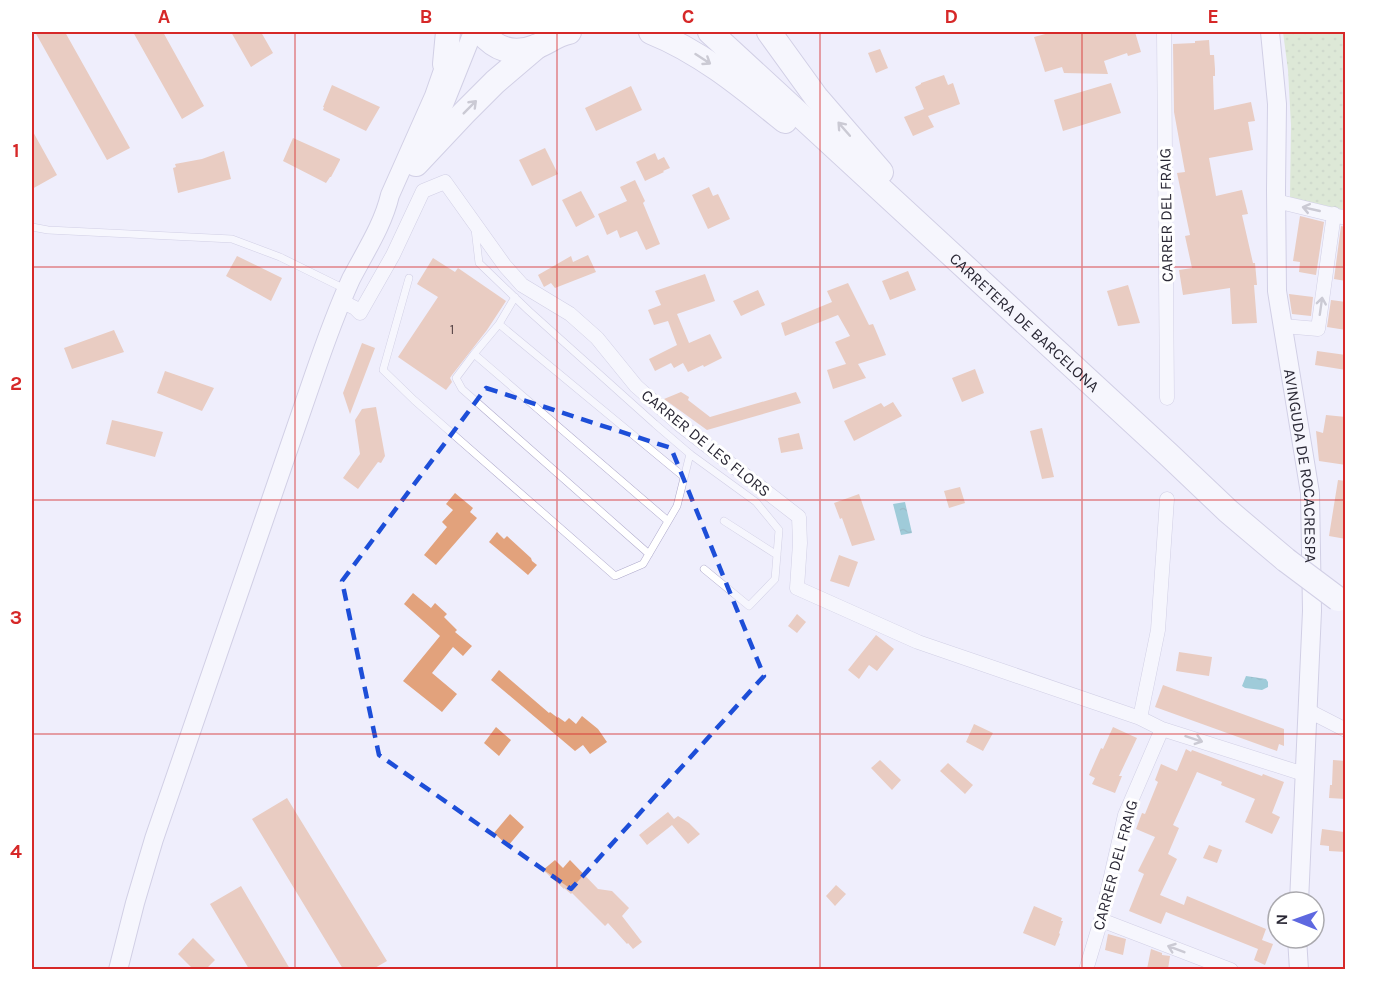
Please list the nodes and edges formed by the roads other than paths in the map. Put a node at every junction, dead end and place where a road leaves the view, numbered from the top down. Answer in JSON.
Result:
{"nodes":[{"id":1,"x":448,"y":32,"type":"edge"},
{"id":2,"x":456,"y":32,"type":"edge"},
{"id":3,"x":473,"y":32,"type":"edge"},
{"id":4,"x":481,"y":32,"type":"edge"},
{"id":5,"x":569,"y":32,"type":"edge"},
{"id":6,"x":651,"y":32,"type":"edge"},
{"id":7,"x":710,"y":32,"type":"edge"},
{"id":8,"x":769,"y":32,"type":"edge"},
{"id":9,"x":1164,"y":32,"type":"edge"},
{"id":10,"x":1270,"y":32,"type":"edge"},
{"id":11,"x":536,"y":47,"type":"junction"},
{"id":12,"x":445,"y":64,"type":"junction"},
{"id":13,"x":416,"y":164,"type":"junction"},
{"id":14,"x":1276,"y":201,"type":"junction"},
{"id":15,"x":386,"y":212,"type":"junction"},
{"id":16,"x":1340,"y":216,"type":"edge"},
{"id":17,"x":475,"y":223,"type":"junction"},
{"id":18,"x":32,"y":227,"type":"edge"},
{"id":19,"x":951,"y":254,"type":"junction"},
{"id":20,"x":409,"y":278,"type":"dead end"},
{"id":21,"x":344,"y":295,"type":"junction"},
{"id":22,"x":515,"y":297,"type":"junction"},
{"id":23,"x":498,"y":324,"type":"junction"},
{"id":24,"x":1282,"y":326,"type":"junction"},
{"id":25,"x":474,"y":354,"type":"junction"},
{"id":26,"x":1167,"y":398,"type":"dead end"},
{"id":27,"x":690,"y":454,"type":"junction"},
{"id":28,"x":684,"y":477,"type":"junction"},
{"id":29,"x":1167,"y":499,"type":"dead end"},
{"id":30,"x":668,"y":521,"type":"junction"},
{"id":31,"x":724,"y":521,"type":"dead end"},
{"id":32,"x":649,"y":554,"type":"junction"},
{"id":33,"x":777,"y":555,"type":"junction"},
{"id":34,"x":704,"y":568,"type":"dead end"},
{"id":35,"x":1342,"y":602,"type":"edge"},
{"id":36,"x":1307,"y":710,"type":"junction"},
{"id":37,"x":1140,"y":718,"type":"junction"},
{"id":38,"x":1162,"y":729,"type":"junction"},
{"id":39,"x":1346,"y":730,"type":"edge"},
{"id":40,"x":1304,"y":774,"type":"junction"},
{"id":41,"x":1299,"y":890,"type":"edge"},
{"id":42,"x":1101,"y":920,"type":"junction"},
{"id":43,"x":1298,"y":950,"type":"edge"},
{"id":44,"x":1225,"y":968,"type":"edge"},
{"id":45,"x":118,"y":969,"type":"edge"},
{"id":46,"x":1086,"y":969,"type":"edge"},
{"id":47,"x":1299,"y":969,"type":"edge"}],
"edges":[{"from":1,"to":12,"type":"highway"},
{"from":2,"to":12,"type":"street"},
{"from":3,"to":13,"type":"street"},
{"from":4,"to":11,"type":"highway"},
{"from":5,"to":11,"type":"highway"},
{"from":6,"to":19,"type":"highway","one_way":true},
{"from":7,"to":19,"type":"highway","name":"CARRETERA DE BARCELONA"},
{"from":19,"to":8,"type":"highway","one_way":true},
{"from":9,"to":26,"type":"street","name":"CARRER DEL FRAIG"},
{"from":10,"to":14,"type":"street","name":"AVINGUDA DE ROCACRESPA"},
{"from":13,"to":11,"type":"highway","one_way":true},
{"from":12,"to":15,"type":"street"},
{"from":13,"to":15,"type":"street"},
{"from":16,"to":14,"type":"street","one_way":true},
{"from":14,"to":24,"type":"street","name":"AVINGUDA DE ROCACRESPA"},
{"from":15,"to":21,"type":"street"},
{"from":24,"to":16,"type":"street","one_way":true},
{"from":17,"to":21,"type":"street","name":"CARRER DE LES FLORS"},
{"from":17,"to":22,"type":"lane"},
{"from":17,"to":37,"type":"street","name":"CARRER DE LES FLORS"},
{"from":18,"to":21,"type":"lane"},
{"from":19,"to":35,"type":"highway","name":"CARRETERA DE BARCELONA","bridge":true},
{"from":20,"to":32,"type":"lane"},
{"from":21,"to":45,"type":"street"},
{"from":22,"to":23,"type":"lane"},
{"from":22,"to":27,"type":"lane"},
{"from":23,"to":25,"type":"lane"},
{"from":23,"to":28,"type":"lane"},
{"from":24,"to":36,"type":"street","name":"AVINGUDA DE ROCACRESPA"},
{"from":25,"to":30,"type":"lane"},
{"from":25,"to":32,"type":"lane"},
{"from":27,"to":28,"type":"lane"},
{"from":27,"to":33,"type":"lane"},
{"from":28,"to":30,"type":"lane"},
{"from":29,"to":37,"type":"street"},
{"from":30,"to":32,"type":"lane"},
{"from":31,"to":33,"type":"lane"},
{"from":33,"to":34,"type":"lane"},
{"from":36,"to":39,"type":"street"},
{"from":36,"to":40,"type":"street","name":"AVINGUDA DE ROCACRESPA"},
{"from":37,"to":38,"type":"street"},
{"from":38,"to":40,"type":"street","one_way":true},
{"from":38,"to":42,"type":"street","name":"CARRER DEL FRAIG"},
{"from":40,"to":41,"type":"street","name":"AVINGUDA DE ROCACRESPA"},
{"from":44,"to":42,"type":"street","one_way":true},
{"from":42,"to":46,"type":"street","name":"CARRER DEL FRAIG"},
{"from":43,"to":47,"type":"street"}]}
